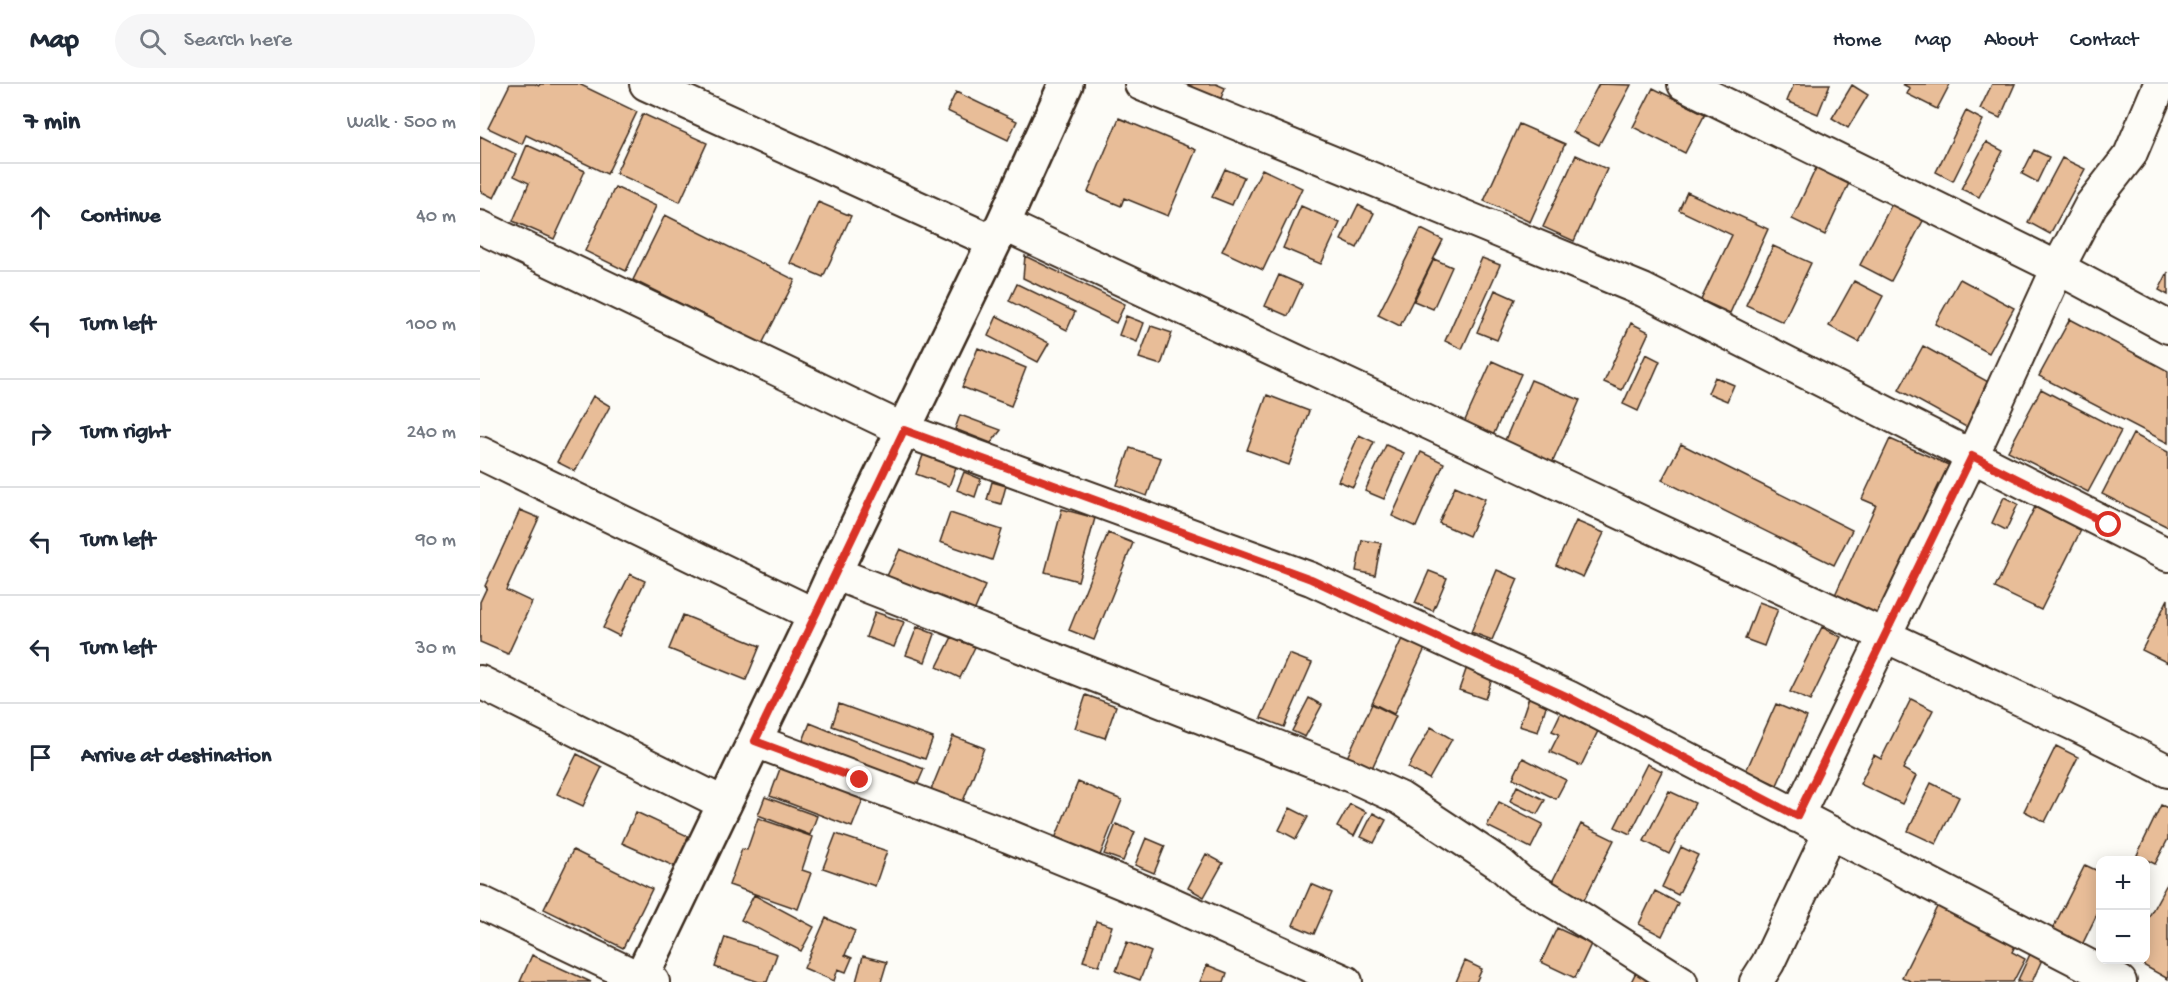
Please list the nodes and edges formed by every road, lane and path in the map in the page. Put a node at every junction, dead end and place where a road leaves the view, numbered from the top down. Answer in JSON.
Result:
{"nodes":[{"id":1,"x":646,"y":84,"type":"edge"},
{"id":2,"x":1066,"y":84,"type":"edge"},
{"id":3,"x":1141,"y":84,"type":"edge"},
{"id":4,"x":1684,"y":84,"type":"edge"},
{"id":5,"x":2153,"y":91,"type":"edge"},
{"id":6,"x":480,"y":227,"type":"edge"},
{"id":7,"x":998,"y":233,"type":"junction"},
{"id":8,"x":2058,"y":268,"type":"junction"},
{"id":9,"x":2168,"y":327,"type":"edge"},
{"id":10,"x":904,"y":430,"type":"junction"},
{"id":11,"x":480,"y":453,"type":"edge"},
{"id":12,"x":1972,"y":456,"type":"junction"},
{"id":13,"x":2168,"y":555,"type":"edge"},
{"id":14,"x":834,"y":573,"type":"junction"},
{"id":15,"x":815,"y":615,"type":"junction"},
{"id":16,"x":1885,"y":636,"type":"junction"},
{"id":17,"x":480,"y":682,"type":"edge"},
{"id":18,"x":755,"y":741,"type":"junction"},
{"id":19,"x":2168,"y":771,"type":"edge"},
{"id":20,"x":725,"y":804,"type":"junction"},
{"id":21,"x":1797,"y":816,"type":"junction"},
{"id":22,"x":1830,"y":832,"type":"junction"},
{"id":23,"x":480,"y":902,"type":"edge"},
{"id":24,"x":644,"y":981,"type":"edge"},
{"id":25,"x":1346,"y":982,"type":"edge"},
{"id":26,"x":1681,"y":982,"type":"edge"},
{"id":27,"x":1756,"y":982,"type":"edge"},
{"id":28,"x":2120,"y":982,"type":"edge"}],
"edges":[{"from":1,"to":7,"type":"street"},
{"from":2,"to":7,"type":"street"},
{"from":3,"to":12,"type":"street"},
{"from":4,"to":8,"type":"street"},
{"from":5,"to":8,"type":"street"},
{"from":6,"to":10,"type":"street"},
{"from":7,"to":10,"type":"street"},
{"from":7,"to":16,"type":"street"},
{"from":8,"to":9,"type":"street"},
{"from":8,"to":12,"type":"street"},
{"from":10,"to":14,"type":"street"},
{"from":10,"to":21,"type":"street"},
{"from":11,"to":15,"type":"street"},
{"from":12,"to":13,"type":"street"},
{"from":12,"to":16,"type":"street"},
{"from":14,"to":15,"type":"street"},
{"from":14,"to":26,"type":"street"},
{"from":15,"to":18,"type":"street"},
{"from":16,"to":19,"type":"street"},
{"from":16,"to":21,"type":"street"},
{"from":17,"to":20,"type":"street"},
{"from":18,"to":20,"type":"street"},
{"from":18,"to":25,"type":"street"},
{"from":20,"to":24,"type":"street"},
{"from":21,"to":22,"type":"street"},
{"from":22,"to":27,"type":"street"},
{"from":22,"to":28,"type":"street"},
{"from":23,"to":24,"type":"street"}]}
